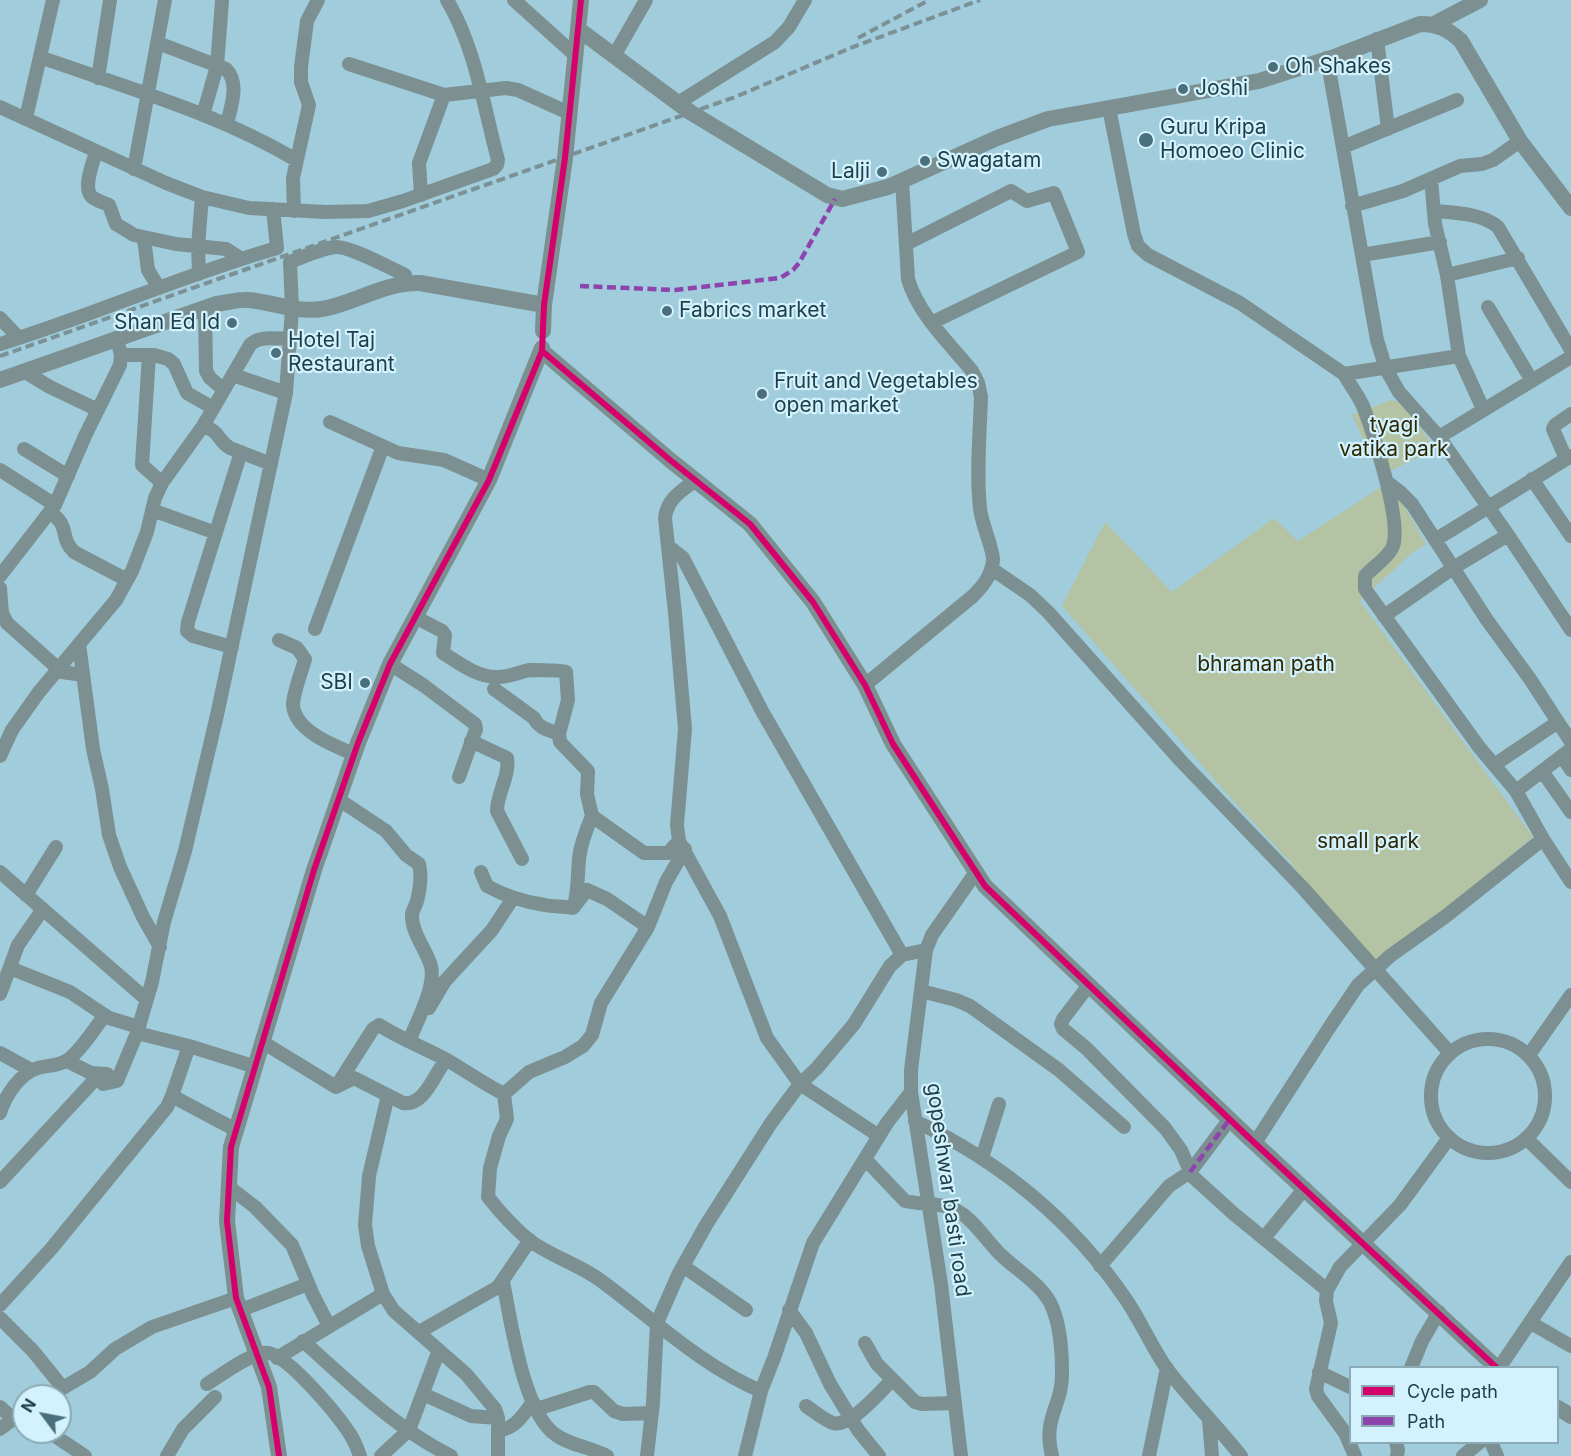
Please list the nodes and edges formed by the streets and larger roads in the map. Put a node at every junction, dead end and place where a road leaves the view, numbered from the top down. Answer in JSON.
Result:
{"nodes":[{"id":1,"x":53,"y":0,"type":"edge"},
{"id":2,"x":110,"y":0,"type":"edge"},
{"id":3,"x":165,"y":0,"type":"edge"},
{"id":4,"x":318,"y":0,"type":"edge"},
{"id":5,"x":447,"y":0,"type":"edge"},
{"id":6,"x":514,"y":0,"type":"edge"},
{"id":7,"x":580,"y":0,"type":"edge"},
{"id":8,"x":646,"y":0,"type":"edge"},
{"id":9,"x":805,"y":0,"type":"edge"},
{"id":10,"x":1480,"y":0,"type":"edge"},
{"id":11,"x":222,"y":1,"type":"edge"},
{"id":12,"x":1434,"y":24,"type":"junction"},
{"id":13,"x":578,"y":29,"type":"junction"},
{"id":14,"x":1377,"y":39,"type":"junction"},
{"id":15,"x":158,"y":43,"type":"junction"},
{"id":16,"x":575,"y":55,"type":"junction"},
{"id":17,"x":614,"y":56,"type":"junction"},
{"id":18,"x":40,"y":57,"type":"junction"},
{"id":19,"x":1328,"y":58,"type":"junction"},
{"id":20,"x":348,"y":64,"type":"dead end"},
{"id":21,"x":217,"y":66,"type":"junction"},
{"id":22,"x":98,"y":78,"type":"junction"},
{"id":23,"x":479,"y":90,"type":"junction"},
{"id":24,"x":148,"y":95,"type":"junction"},
{"id":25,"x":444,"y":95,"type":"junction"},
{"id":26,"x":1457,"y":100,"type":"dead end"},
{"id":27,"x":678,"y":103,"type":"junction"},
{"id":28,"x":0,"y":107,"type":"edge"},
{"id":29,"x":1109,"y":108,"type":"junction"},
{"id":30,"x":569,"y":113,"type":"junction"},
{"id":31,"x":203,"y":115,"type":"junction"},
{"id":32,"x":26,"y":118,"type":"junction"},
{"id":33,"x":227,"y":124,"type":"junction"},
{"id":34,"x":1388,"y":129,"type":"junction"},
{"id":35,"x":1521,"y":141,"type":"junction"},
{"id":36,"x":1343,"y":147,"type":"junction"},
{"id":37,"x":96,"y":152,"type":"junction"},
{"id":38,"x":296,"y":160,"type":"junction"},
{"id":39,"x":134,"y":169,"type":"junction"},
{"id":40,"x":1431,"y":179,"type":"junction"},
{"id":41,"x":902,"y":181,"type":"junction"},
{"id":42,"x":421,"y":195,"type":"junction"},
{"id":43,"x":202,"y":197,"type":"junction"},
{"id":44,"x":1352,"y":206,"type":"junction"},
{"id":45,"x":1571,"y":208,"type":"edge"},
{"id":46,"x":273,"y":209,"type":"junction"},
{"id":47,"x":294,"y":211,"type":"junction"},
{"id":48,"x":1434,"y":211,"type":"junction"},
{"id":49,"x":144,"y":239,"type":"junction"},
{"id":50,"x":1440,"y":242,"type":"junction"},
{"id":51,"x":906,"y":244,"type":"junction"},
{"id":52,"x":198,"y":246,"type":"junction"},
{"id":53,"x":1362,"y":255,"type":"junction"},
{"id":54,"x":240,"y":258,"type":"junction"},
{"id":55,"x":1518,"y":258,"type":"junction"},
{"id":56,"x":198,"y":274,"type":"junction"},
{"id":57,"x":405,"y":275,"type":"dead end"},
{"id":58,"x":1447,"y":275,"type":"junction"},
{"id":59,"x":159,"y":288,"type":"junction"},
{"id":60,"x":544,"y":305,"type":"junction"},
{"id":61,"x":1488,"y":307,"type":"dead end"},
{"id":62,"x":205,"y":308,"type":"junction"},
{"id":63,"x":292,"y":309,"type":"junction"},
{"id":64,"x":0,"y":318,"type":"edge"},
{"id":65,"x":933,"y":322,"type":"junction"},
{"id":66,"x":19,"y":338,"type":"junction"},
{"id":67,"x":289,"y":339,"type":"junction"},
{"id":68,"x":542,"y":343,"type":"junction"},
{"id":69,"x":0,"y":344,"type":"edge"},
{"id":70,"x":119,"y":347,"type":"junction"},
{"id":71,"x":1571,"y":350,"type":"edge"},
{"id":72,"x":149,"y":355,"type":"junction"},
{"id":73,"x":1459,"y":356,"type":"junction"},
{"id":74,"x":1571,"y":357,"type":"edge"},
{"id":75,"x":1386,"y":369,"type":"junction"},
{"id":76,"x":25,"y":372,"type":"junction"},
{"id":77,"x":233,"y":375,"type":"junction"},
{"id":78,"x":1344,"y":375,"type":"junction"},
{"id":79,"x":0,"y":380,"type":"edge"},
{"id":80,"x":1532,"y":381,"type":"junction"},
{"id":81,"x":224,"y":390,"type":"junction"},
{"id":82,"x":286,"y":393,"type":"junction"},
{"id":83,"x":213,"y":408,"type":"junction"},
{"id":84,"x":1483,"y":409,"type":"junction"},
{"id":85,"x":98,"y":410,"type":"junction"},
{"id":86,"x":1571,"y":414,"type":"edge"},
{"id":87,"x":330,"y":422,"type":"dead end"},
{"id":88,"x":203,"y":426,"type":"junction"},
{"id":89,"x":1439,"y":437,"type":"junction"},
{"id":90,"x":383,"y":446,"type":"junction"},
{"id":91,"x":24,"y":449,"type":"dead end"},
{"id":92,"x":241,"y":452,"type":"junction"},
{"id":93,"x":1569,"y":458,"type":"edge"},
{"id":94,"x":271,"y":464,"type":"junction"},
{"id":95,"x":0,"y":470,"type":"edge"},
{"id":96,"x":68,"y":476,"type":"junction"},
{"id":97,"x":1533,"y":478,"type":"junction"},
{"id":98,"x":489,"y":480,"type":"junction"},
{"id":99,"x":696,"y":480,"type":"junction"},
{"id":100,"x":1387,"y":482,"type":"junction"},
{"id":101,"x":162,"y":483,"type":"junction"},
{"id":102,"x":1488,"y":507,"type":"junction"},
{"id":103,"x":53,"y":508,"type":"junction"},
{"id":104,"x":152,"y":510,"type":"junction"},
{"id":105,"x":216,"y":532,"type":"junction"},
{"id":106,"x":1508,"y":535,"type":"junction"},
{"id":107,"x":1571,"y":536,"type":"edge"},
{"id":108,"x":1435,"y":540,"type":"junction"},
{"id":109,"x":668,"y":546,"type":"junction"},
{"id":110,"x":1453,"y":568,"type":"junction"},
{"id":111,"x":992,"y":569,"type":"junction"},
{"id":112,"x":0,"y":576,"type":"edge"},
{"id":113,"x":127,"y":580,"type":"junction"},
{"id":114,"x":0,"y":588,"type":"edge"},
{"id":115,"x":1384,"y":616,"type":"junction"},
{"id":116,"x":415,"y":617,"type":"junction"},
{"id":117,"x":2,"y":619,"type":"edge"},
{"id":118,"x":315,"y":629,"type":"dead end"},
{"id":119,"x":1571,"y":630,"type":"edge"},
{"id":120,"x":279,"y":640,"type":"dead end"},
{"id":121,"x":79,"y":644,"type":"junction"},
{"id":122,"x":232,"y":647,"type":"junction"},
{"id":123,"x":390,"y":664,"type":"junction"},
{"id":124,"x":58,"y":669,"type":"junction"},
{"id":125,"x":83,"y":675,"type":"junction"},
{"id":126,"x":865,"y":685,"type":"junction"},
{"id":127,"x":494,"y":689,"type":"dead end"},
{"id":128,"x":1558,"y":722,"type":"junction"},
{"id":129,"x":559,"y":734,"type":"junction"},
{"id":130,"x":471,"y":741,"type":"junction"},
{"id":131,"x":1571,"y":742,"type":"edge"},
{"id":132,"x":1566,"y":753,"type":"edge"},
{"id":133,"x":354,"y":754,"type":"junction"},
{"id":134,"x":0,"y":756,"type":"edge"},
{"id":135,"x":1494,"y":765,"type":"junction"},
{"id":136,"x":1571,"y":770,"type":"edge"},
{"id":137,"x":1542,"y":771,"type":"junction"},
{"id":138,"x":459,"y":777,"type":"dead end"},
{"id":139,"x":1516,"y":791,"type":"junction"},
{"id":140,"x":338,"y":798,"type":"junction"},
{"id":141,"x":1571,"y":812,"type":"edge"},
{"id":142,"x":592,"y":816,"type":"junction"},
{"id":143,"x":1543,"y":839,"type":"junction"},
{"id":144,"x":682,"y":845,"type":"junction"},
{"id":145,"x":56,"y":847,"type":"dead end"},
{"id":146,"x":522,"y":859,"type":"dead end"},
{"id":147,"x":0,"y":872,"type":"edge"},
{"id":148,"x":481,"y":872,"type":"dead end"},
{"id":149,"x":976,"y":872,"type":"junction"},
{"id":150,"x":1571,"y":882,"type":"edge"},
{"id":151,"x":26,"y":895,"type":"junction"},
{"id":152,"x":513,"y":898,"type":"junction"},
{"id":153,"x":573,"y":908,"type":"junction"},
{"id":154,"x":43,"y":909,"type":"junction"},
{"id":155,"x":648,"y":927,"type":"junction"},
{"id":156,"x":160,"y":947,"type":"junction"},
{"id":157,"x":926,"y":950,"type":"junction"},
{"id":158,"x":902,"y":955,"type":"junction"},
{"id":159,"x":10,"y":968,"type":"junction"},
{"id":160,"x":1374,"y":969,"type":"junction"},
{"id":161,"x":1089,"y":985,"type":"junction"},
{"id":162,"x":921,"y":991,"type":"junction"},
{"id":163,"x":0,"y":994,"type":"edge"},
{"id":164,"x":1571,"y":996,"type":"edge"},
{"id":165,"x":146,"y":999,"type":"junction"},
{"id":166,"x":105,"y":1015,"type":"junction"},
{"id":167,"x":138,"y":1030,"type":"junction"},
{"id":168,"x":409,"y":1041,"type":"junction"},
{"id":169,"x":264,"y":1043,"type":"junction"},
{"id":170,"x":189,"y":1046,"type":"junction"},
{"id":171,"x":0,"y":1053,"type":"edge"},
{"id":172,"x":1450,"y":1053,"type":"junction"},
{"id":173,"x":1529,"y":1055,"type":"junction"},
{"id":174,"x":446,"y":1060,"type":"junction"},
{"id":175,"x":67,"y":1061,"type":"junction"},
{"id":176,"x":256,"y":1067,"type":"junction"},
{"id":177,"x":30,"y":1070,"type":"junction"},
{"id":178,"x":101,"y":1079,"type":"junction"},
{"id":179,"x":800,"y":1084,"type":"junction"},
{"id":180,"x":336,"y":1087,"type":"junction"},
{"id":181,"x":911,"y":1092,"type":"junction"},
{"id":182,"x":504,"y":1094,"type":"junction"},
{"id":183,"x":388,"y":1095,"type":"junction"},
{"id":184,"x":172,"y":1096,"type":"junction"},
{"id":185,"x":999,"y":1104,"type":"dead end"},
{"id":186,"x":1,"y":1106,"type":"edge"},
{"id":187,"x":1230,"y":1119,"type":"junction"},
{"id":188,"x":915,"y":1121,"type":"junction"},
{"id":189,"x":1124,"y":1127,"type":"dead end"},
{"id":190,"x":236,"y":1130,"type":"junction"},
{"id":191,"x":879,"y":1136,"type":"junction"},
{"id":192,"x":1449,"y":1138,"type":"junction"},
{"id":193,"x":1527,"y":1138,"type":"junction"},
{"id":194,"x":1255,"y":1143,"type":"junction"},
{"id":195,"x":982,"y":1158,"type":"junction"},
{"id":196,"x":865,"y":1159,"type":"junction"},
{"id":197,"x":1190,"y":1172,"type":"junction"},
{"id":198,"x":1,"y":1179,"type":"edge"},
{"id":199,"x":1571,"y":1182,"type":"edge"},
{"id":200,"x":229,"y":1187,"type":"junction"},
{"id":201,"x":1305,"y":1188,"type":"junction"},
{"id":202,"x":928,"y":1202,"type":"junction"},
{"id":203,"x":1264,"y":1238,"type":"junction"},
{"id":204,"x":530,"y":1240,"type":"junction"},
{"id":205,"x":1364,"y":1242,"type":"junction"},
{"id":206,"x":1571,"y":1262,"type":"edge"},
{"id":207,"x":683,"y":1266,"type":"junction"},
{"id":208,"x":1100,"y":1266,"type":"junction"},
{"id":209,"x":503,"y":1281,"type":"junction"},
{"id":210,"x":309,"y":1284,"type":"junction"},
{"id":211,"x":1327,"y":1290,"type":"junction"},
{"id":212,"x":383,"y":1294,"type":"junction"},
{"id":213,"x":239,"y":1304,"type":"junction"},
{"id":214,"x":0,"y":1305,"type":"edge"},
{"id":215,"x":746,"y":1310,"type":"dead end"},
{"id":216,"x":789,"y":1310,"type":"junction"},
{"id":217,"x":1439,"y":1312,"type":"junction"},
{"id":218,"x":0,"y":1318,"type":"edge"},
{"id":219,"x":657,"y":1323,"type":"junction"},
{"id":220,"x":1531,"y":1323,"type":"junction"},
{"id":221,"x":329,"y":1326,"type":"junction"},
{"id":222,"x":419,"y":1332,"type":"junction"},
{"id":223,"x":15,"y":1334,"type":"junction"},
{"id":224,"x":0,"y":1336,"type":"edge"},
{"id":225,"x":303,"y":1341,"type":"junction"},
{"id":226,"x":865,"y":1342,"type":"dead end"},
{"id":227,"x":1571,"y":1346,"type":"edge"},
{"id":228,"x":440,"y":1350,"type":"junction"},
{"id":229,"x":257,"y":1354,"type":"junction"},
{"id":230,"x":277,"y":1358,"type":"junction"},
{"id":231,"x":1412,"y":1366,"type":"edge"},
{"id":232,"x":1496,"y":1366,"type":"edge"},
{"id":233,"x":1499,"y":1366,"type":"edge"},
{"id":234,"x":1167,"y":1368,"type":"junction"},
{"id":235,"x":1319,"y":1372,"type":"junction"},
{"id":236,"x":892,"y":1380,"type":"junction"},
{"id":237,"x":59,"y":1384,"type":"edge"},
{"id":238,"x":70,"y":1384,"type":"edge"},
{"id":239,"x":207,"y":1384,"type":"dead end"},
{"id":240,"x":1349,"y":1387,"type":"edge"},
{"id":241,"x":761,"y":1391,"type":"junction"},
{"id":242,"x":423,"y":1394,"type":"junction"},
{"id":243,"x":215,"y":1397,"type":"dead end"},
{"id":244,"x":954,"y":1404,"type":"junction"},
{"id":245,"x":535,"y":1406,"type":"junction"},
{"id":246,"x":806,"y":1406,"type":"dead end"},
{"id":247,"x":652,"y":1413,"type":"junction"},
{"id":248,"x":851,"y":1419,"type":"junction"},
{"id":249,"x":1209,"y":1420,"type":"junction"},
{"id":250,"x":498,"y":1424,"type":"junction"},
{"id":251,"x":409,"y":1431,"type":"junction"},
{"id":252,"x":1349,"y":1439,"type":"edge"},
{"id":253,"x":67,"y":1444,"type":"edge"},
{"id":254,"x":1479,"y":1444,"type":"edge"},
{"id":255,"x":85,"y":1456,"type":"edge"},
{"id":256,"x":167,"y":1456,"type":"edge"},
{"id":257,"x":279,"y":1456,"type":"edge"},
{"id":258,"x":360,"y":1456,"type":"edge"},
{"id":259,"x":381,"y":1456,"type":"edge"},
{"id":260,"x":451,"y":1456,"type":"edge"},
{"id":261,"x":498,"y":1456,"type":"edge"},
{"id":262,"x":607,"y":1456,"type":"edge"},
{"id":263,"x":647,"y":1456,"type":"edge"},
{"id":264,"x":745,"y":1456,"type":"edge"},
{"id":265,"x":879,"y":1456,"type":"edge"},
{"id":266,"x":961,"y":1456,"type":"edge"},
{"id":267,"x":1052,"y":1456,"type":"edge"},
{"id":268,"x":1149,"y":1456,"type":"edge"},
{"id":269,"x":1212,"y":1456,"type":"edge"},
{"id":270,"x":1241,"y":1456,"type":"edge"},
{"id":271,"x":1463,"y":1456,"type":"edge"}],
"edges":[{"from":1,"to":18,"type":"street"},
{"from":2,"to":22,"type":"street"},
{"from":3,"to":15,"type":"street"},
{"from":4,"to":38,"type":"street"},
{"from":5,"to":23,"type":"street"},
{"from":6,"to":16,"type":"street"},
{"from":7,"to":13,"type":"street"},
{"from":8,"to":17,"type":"street"},
{"from":9,"to":27,"type":"street"},
{"from":10,"to":12,"type":"street"},
{"from":11,"to":21,"type":"street"},
{"from":12,"to":14,"type":"street"},
{"from":12,"to":35,"type":"street"},
{"from":13,"to":16,"type":"street"},
{"from":13,"to":17,"type":"street"},
{"from":14,"to":19,"type":"street"},
{"from":14,"to":34,"type":"street"},
{"from":15,"to":21,"type":"street"},
{"from":15,"to":24,"type":"street"},
{"from":16,"to":30,"type":"street"},
{"from":17,"to":27,"type":"street"},
{"from":18,"to":22,"type":"street"},
{"from":18,"to":32,"type":"street"},
{"from":19,"to":29,"type":"street"},
{"from":19,"to":36,"type":"street"},
{"from":20,"to":25,"type":"street"},
{"from":21,"to":31,"type":"street"},
{"from":21,"to":33,"type":"street"},
{"from":22,"to":24,"type":"street"},
{"from":23,"to":25,"type":"street"},
{"from":23,"to":30,"type":"street"},
{"from":23,"to":42,"type":"street"},
{"from":24,"to":31,"type":"street"},
{"from":24,"to":39,"type":"street"},
{"from":25,"to":42,"type":"street"},
{"from":26,"to":34,"type":"street"},
{"from":27,"to":41,"type":"street"},
{"from":28,"to":32,"type":"street"},
{"from":29,"to":41,"type":"street"},
{"from":29,"to":78,"type":"street"},
{"from":30,"to":60,"type":"street"},
{"from":31,"to":33,"type":"street"},
{"from":32,"to":37,"type":"street"},
{"from":33,"to":38,"type":"street"},
{"from":34,"to":36,"type":"street"},
{"from":35,"to":40,"type":"street"},
{"from":35,"to":45,"type":"street"},
{"from":36,"to":44,"type":"street"},
{"from":37,"to":39,"type":"street"},
{"from":37,"to":49,"type":"street"},
{"from":38,"to":47,"type":"street"},
{"from":39,"to":43,"type":"street"},
{"from":40,"to":44,"type":"street"},
{"from":40,"to":48,"type":"street"},
{"from":41,"to":51,"type":"street"},
{"from":42,"to":47,"type":"street"},
{"from":43,"to":46,"type":"street"},
{"from":43,"to":52,"type":"street"},
{"from":44,"to":53,"type":"street"},
{"from":46,"to":47,"type":"street"},
{"from":46,"to":54,"type":"street"},
{"from":48,"to":50,"type":"street"},
{"from":48,"to":55,"type":"street"},
{"from":49,"to":52,"type":"street"},
{"from":49,"to":59,"type":"street"},
{"from":50,"to":53,"type":"street"},
{"from":50,"to":58,"type":"street"},
{"from":51,"to":65,"type":"street"},
{"from":51,"to":65,"type":"street"},
{"from":52,"to":54,"type":"street"},
{"from":52,"to":56,"type":"street"},
{"from":53,"to":75,"type":"street"},
{"from":54,"to":56,"type":"street"},
{"from":55,"to":58,"type":"street"},
{"from":55,"to":71,"type":"street"},
{"from":56,"to":59,"type":"street"},
{"from":57,"to":63,"type":"street"},
{"from":58,"to":73,"type":"street"},
{"from":59,"to":66,"type":"street"},
{"from":60,"to":63,"type":"street"},
{"from":60,"to":68,"type":"street"},
{"from":61,"to":80,"type":"street"},
{"from":62,"to":63,"type":"street"},
{"from":62,"to":70,"type":"street"},
{"from":62,"to":81,"type":"street"},
{"from":63,"to":67,"type":"street"},
{"from":64,"to":66,"type":"street"},
{"from":65,"to":111,"type":"street"},
{"from":66,"to":69,"type":"street"},
{"from":67,"to":77,"type":"street"},
{"from":67,"to":82,"type":"street"},
{"from":68,"to":98,"type":"street"},
{"from":68,"to":99,"type":"street"},
{"from":70,"to":72,"type":"street"},
{"from":70,"to":76,"type":"street"},
{"from":70,"to":85,"type":"street"},
{"from":72,"to":83,"type":"street"},
{"from":72,"to":101,"type":"street"},
{"from":73,"to":75,"type":"street"},
{"from":73,"to":84,"type":"street"},
{"from":74,"to":80,"type":"street"},
{"from":75,"to":78,"type":"street"},
{"from":75,"to":89,"type":"street"},
{"from":76,"to":79,"type":"street"},
{"from":76,"to":85,"type":"street"},
{"from":77,"to":81,"type":"street"},
{"from":77,"to":82,"type":"street"},
{"from":78,"to":100,"type":"street"},
{"from":80,"to":84,"type":"street"},
{"from":81,"to":83,"type":"street"},
{"from":82,"to":94,"type":"street"},
{"from":83,"to":88,"type":"street"},
{"from":84,"to":89,"type":"street"},
{"from":85,"to":96,"type":"street"},
{"from":86,"to":93,"type":"street"},
{"from":87,"to":90,"type":"street"},
{"from":88,"to":92,"type":"street"},
{"from":88,"to":101,"type":"street"},
{"from":89,"to":102,"type":"street"},
{"from":90,"to":98,"type":"street"},
{"from":90,"to":118,"type":"street"},
{"from":91,"to":96,"type":"street"},
{"from":92,"to":94,"type":"street"},
{"from":92,"to":105,"type":"street"},
{"from":93,"to":97,"type":"street"},
{"from":94,"to":122,"type":"street"},
{"from":95,"to":103,"type":"street"},
{"from":96,"to":103,"type":"street"},
{"from":97,"to":102,"type":"street"},
{"from":97,"to":107,"type":"street"},
{"from":98,"to":116,"type":"street"},
{"from":99,"to":109,"type":"street"},
{"from":99,"to":126,"type":"street"},
{"from":100,"to":108,"type":"street"},
{"from":100,"to":115,"type":"street"},
{"from":101,"to":104,"type":"street"},
{"from":102,"to":106,"type":"street"},
{"from":102,"to":108,"type":"street"},
{"from":103,"to":112,"type":"street"},
{"from":103,"to":113,"type":"street"},
{"from":104,"to":105,"type":"street"},
{"from":104,"to":113,"type":"street"},
{"from":105,"to":122,"type":"street"},
{"from":106,"to":110,"type":"street"},
{"from":106,"to":119,"type":"street"},
{"from":108,"to":110,"type":"street"},
{"from":109,"to":144,"type":"street"},
{"from":109,"to":158,"type":"street"},
{"from":110,"to":115,"type":"street"},
{"from":110,"to":128,"type":"street"},
{"from":111,"to":126,"type":"street"},
{"from":111,"to":160,"type":"street"},
{"from":113,"to":121,"type":"street"},
{"from":114,"to":117,"type":"street"},
{"from":115,"to":135,"type":"street"},
{"from":116,"to":123,"type":"street"},
{"from":116,"to":129,"type":"street"},
{"from":117,"to":124,"type":"street"},
{"from":120,"to":133,"type":"street"},
{"from":121,"to":124,"type":"street"},
{"from":121,"to":125,"type":"street"},
{"from":122,"to":156,"type":"street"},
{"from":123,"to":130,"type":"street"},
{"from":123,"to":133,"type":"street"},
{"from":124,"to":125,"type":"street"},
{"from":124,"to":134,"type":"street"},
{"from":125,"to":156,"type":"street"},
{"from":126,"to":149,"type":"street"},
{"from":127,"to":129,"type":"street"},
{"from":128,"to":131,"type":"street"},
{"from":128,"to":135,"type":"street"},
{"from":129,"to":142,"type":"street"},
{"from":130,"to":138,"type":"street"},
{"from":130,"to":146,"type":"street"},
{"from":132,"to":136,"type":"street"},
{"from":132,"to":137,"type":"street"},
{"from":133,"to":140,"type":"street"},
{"from":135,"to":139,"type":"street"},
{"from":137,"to":139,"type":"street"},
{"from":137,"to":141,"type":"street"},
{"from":139,"to":143,"type":"street"},
{"from":140,"to":168,"type":"street"},
{"from":140,"to":169,"type":"street"},
{"from":142,"to":144,"type":"street"},
{"from":142,"to":153,"type":"street"},
{"from":143,"to":150,"type":"street"},
{"from":143,"to":160,"type":"street"},
{"from":144,"to":155,"type":"street"},
{"from":144,"to":179,"type":"street"},
{"from":145,"to":151,"type":"street"},
{"from":147,"to":151,"type":"street"},
{"from":148,"to":152,"type":"street"},
{"from":149,"to":157,"type":"street","name":"gopeshwar basti road"},
{"from":149,"to":161,"type":"street"},
{"from":151,"to":154,"type":"street"},
{"from":152,"to":153,"type":"street"},
{"from":152,"to":168,"type":"street"},
{"from":153,"to":155,"type":"street"},
{"from":154,"to":159,"type":"street"},
{"from":154,"to":165,"type":"street"},
{"from":155,"to":182,"type":"street"},
{"from":156,"to":165,"type":"street"},
{"from":157,"to":158,"type":"street"},
{"from":157,"to":162,"type":"street","name":"gopeshwar basti road"},
{"from":158,"to":179,"type":"street"},
{"from":159,"to":163,"type":"street"},
{"from":159,"to":166,"type":"street"},
{"from":160,"to":172,"type":"street"},
{"from":160,"to":194,"type":"street"},
{"from":161,"to":187,"type":"street"},
{"from":161,"to":197,"type":"street"},
{"from":162,"to":181,"type":"street","name":"gopeshwar basti road"},
{"from":162,"to":189,"type":"street"},
{"from":164,"to":173,"type":"street"},
{"from":165,"to":167,"type":"street"},
{"from":166,"to":167,"type":"street"},
{"from":166,"to":175,"type":"street"},
{"from":167,"to":170,"type":"street"},
{"from":167,"to":178,"type":"street"},
{"from":168,"to":174,"type":"street"},
{"from":168,"to":180,"type":"street"},
{"from":169,"to":176,"type":"street"},
{"from":169,"to":180,"type":"street"},
{"from":170,"to":176,"type":"street"},
{"from":170,"to":184,"type":"street"},
{"from":171,"to":177,"type":"street"},
{"from":172,"to":173,"type":"street"},
{"from":172,"to":192,"type":"street"},
{"from":173,"to":193,"type":"street"},
{"from":174,"to":182,"type":"street"},
{"from":174,"to":183,"type":"street"},
{"from":175,"to":177,"type":"street"},
{"from":175,"to":178,"type":"street"},
{"from":176,"to":190,"type":"street"},
{"from":177,"to":186,"type":"street"},
{"from":178,"to":198,"type":"street"},
{"from":179,"to":191,"type":"street"},
{"from":179,"to":207,"type":"street"},
{"from":180,"to":183,"type":"street"},
{"from":181,"to":188,"type":"street","name":"gopeshwar basti road"},
{"from":181,"to":191,"type":"street"},
{"from":182,"to":204,"type":"street"},
{"from":183,"to":212,"type":"street"},
{"from":184,"to":190,"type":"street"},
{"from":184,"to":214,"type":"street"},
{"from":185,"to":195,"type":"street"},
{"from":187,"to":194,"type":"street"},
{"from":187,"to":197,"type":"street"},
{"from":188,"to":195,"type":"street"},
{"from":188,"to":202,"type":"street","name":"gopeshwar basti road"},
{"from":190,"to":200,"type":"street"},
{"from":191,"to":196,"type":"street"},
{"from":192,"to":193,"type":"street"},
{"from":192,"to":205,"type":"street"},
{"from":193,"to":199,"type":"street"},
{"from":194,"to":201,"type":"street"},
{"from":195,"to":208,"type":"street"},
{"from":196,"to":202,"type":"street"},
{"from":196,"to":216,"type":"street"},
{"from":197,"to":203,"type":"street"},
{"from":197,"to":208,"type":"street"},
{"from":200,"to":210,"type":"street"},
{"from":200,"to":213,"type":"street"},
{"from":201,"to":203,"type":"street"},
{"from":201,"to":205,"type":"street"},
{"from":202,"to":244,"type":"street","name":"gopeshwar basti road"},
{"from":202,"to":267,"type":"street"},
{"from":203,"to":211,"type":"street"},
{"from":204,"to":209,"type":"street"},
{"from":204,"to":219,"type":"street"},
{"from":205,"to":211,"type":"street"},
{"from":205,"to":217,"type":"street"},
{"from":206,"to":220,"type":"street"},
{"from":207,"to":215,"type":"street"},
{"from":207,"to":219,"type":"street"},
{"from":208,"to":234,"type":"street"},
{"from":209,"to":222,"type":"street"},
{"from":209,"to":245,"type":"street"},
{"from":210,"to":213,"type":"street"},
{"from":210,"to":221,"type":"street"},
{"from":211,"to":235,"type":"street"},
{"from":212,"to":221,"type":"street"},
{"from":212,"to":222,"type":"street"},
{"from":213,"to":229,"type":"street"},
{"from":213,"to":238,"type":"street"},
{"from":216,"to":241,"type":"street"},
{"from":216,"to":248,"type":"street"},
{"from":217,"to":231,"type":"street"},
{"from":217,"to":232,"type":"street"},
{"from":218,"to":223,"type":"street"},
{"from":219,"to":241,"type":"street"},
{"from":219,"to":247,"type":"street"},
{"from":220,"to":227,"type":"street"},
{"from":220,"to":233,"type":"street"},
{"from":221,"to":225,"type":"street"},
{"from":222,"to":228,"type":"street"},
{"from":223,"to":224,"type":"street"},
{"from":223,"to":237,"type":"street"},
{"from":225,"to":230,"type":"street"},
{"from":225,"to":251,"type":"street"},
{"from":226,"to":236,"type":"street"},
{"from":228,"to":242,"type":"street"},
{"from":228,"to":250,"type":"street"},
{"from":229,"to":230,"type":"street"},
{"from":229,"to":239,"type":"street"},
{"from":229,"to":257,"type":"street"},
{"from":230,"to":258,"type":"street"},
{"from":234,"to":249,"type":"street"},
{"from":234,"to":268,"type":"street"},
{"from":235,"to":240,"type":"street"},
{"from":235,"to":252,"type":"street"},
{"from":236,"to":244,"type":"street"},
{"from":236,"to":248,"type":"street"},
{"from":241,"to":264,"type":"street"},
{"from":242,"to":250,"type":"street"},
{"from":242,"to":251,"type":"street"},
{"from":243,"to":256,"type":"street"},
{"from":244,"to":266,"type":"street","name":"gopeshwar basti road"},
{"from":245,"to":247,"type":"street"},
{"from":245,"to":250,"type":"street"},
{"from":245,"to":262,"type":"street"},
{"from":246,"to":248,"type":"street"},
{"from":247,"to":263,"type":"street"},
{"from":248,"to":265,"type":"street"},
{"from":249,"to":269,"type":"street"},
{"from":249,"to":270,"type":"street"},
{"from":250,"to":261,"type":"street"},
{"from":251,"to":259,"type":"street"},
{"from":251,"to":260,"type":"street"},
{"from":253,"to":255,"type":"street"},
{"from":254,"to":271,"type":"street"}]}
